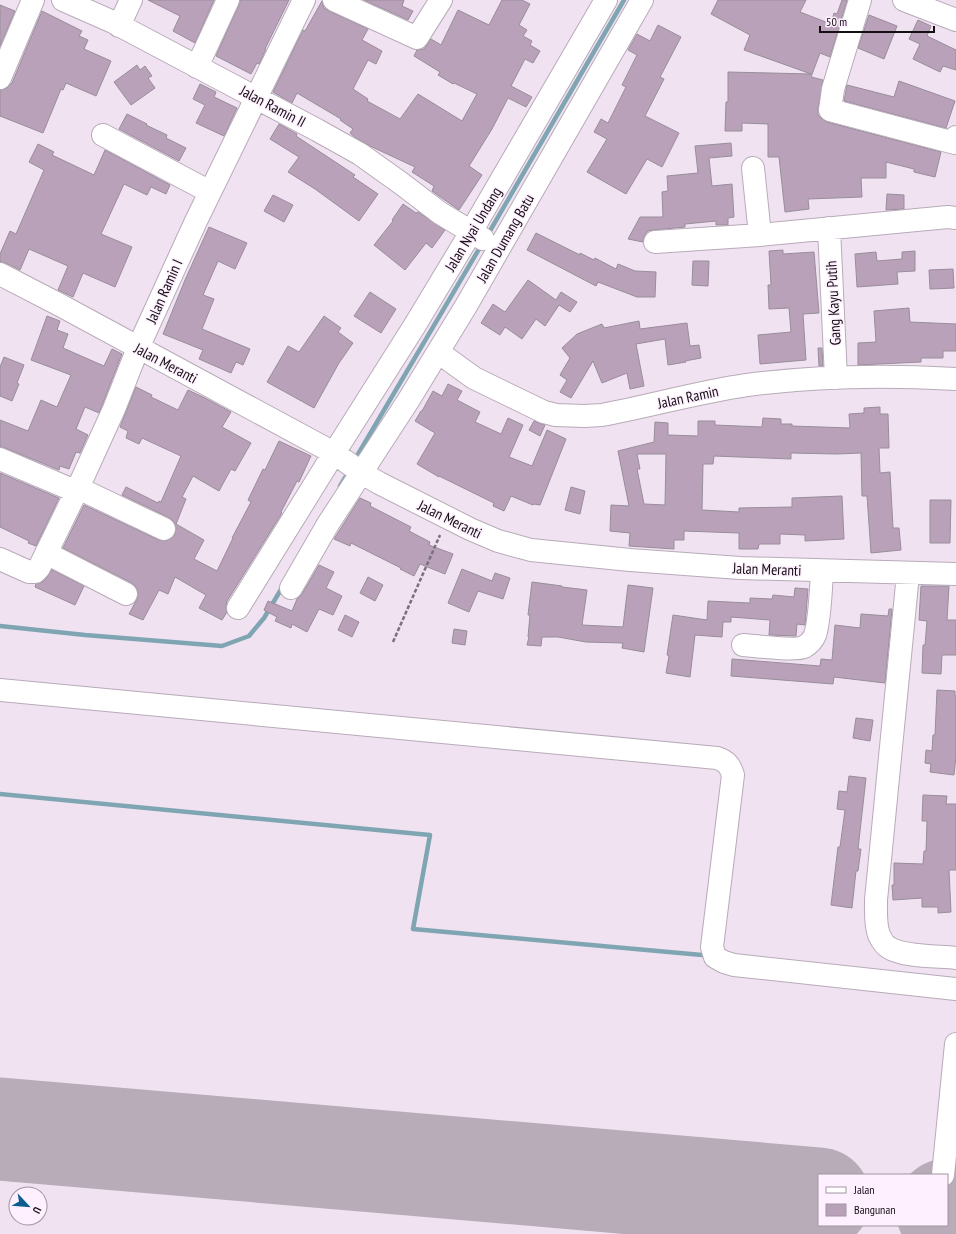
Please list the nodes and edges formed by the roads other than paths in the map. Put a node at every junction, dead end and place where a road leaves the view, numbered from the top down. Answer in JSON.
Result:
{"nodes":[{"id":1,"x":33,"y":0,"type":"edge"},
{"id":2,"x":63,"y":0,"type":"edge"},
{"id":3,"x":131,"y":0,"type":"edge"},
{"id":4,"x":228,"y":0,"type":"edge"},
{"id":5,"x":304,"y":0,"type":"edge"},
{"id":6,"x":334,"y":0,"type":"edge"},
{"id":7,"x":441,"y":0,"type":"edge"},
{"id":8,"x":606,"y":0,"type":"edge"},
{"id":9,"x":642,"y":0,"type":"edge"},
{"id":10,"x":860,"y":0,"type":"edge"},
{"id":11,"x":904,"y":0,"type":"edge"},
{"id":12,"x":956,"y":20,"type":"edge"},
{"id":13,"x":119,"y":26,"type":"junction"},
{"id":14,"x":197,"y":67,"type":"junction"},
{"id":15,"x":0,"y":78,"type":"edge"},
{"id":16,"x":256,"y":97,"type":"junction"},
{"id":17,"x":104,"y":135,"type":"dead end"},
{"id":18,"x":956,"y":137,"type":"edge"},
{"id":19,"x":753,"y":168,"type":"dead end"},
{"id":20,"x":210,"y":192,"type":"junction"},
{"id":21,"x":956,"y":218,"type":"edge"},
{"id":22,"x":829,"y":228,"type":"junction"},
{"id":23,"x":760,"y":235,"type":"junction"},
{"id":24,"x":485,"y":240,"type":"junction"},
{"id":25,"x":655,"y":242,"type":"dead end"},
{"id":26,"x":0,"y":274,"type":"edge"},
{"id":27,"x":138,"y":348,"type":"junction"},
{"id":28,"x":438,"y":352,"type":"junction"},
{"id":29,"x":836,"y":378,"type":"junction"},
{"id":30,"x":956,"y":379,"type":"edge"},
{"id":31,"x":0,"y":459,"type":"edge"},
{"id":32,"x":348,"y":463,"type":"junction"},
{"id":33,"x":78,"y":488,"type":"junction"},
{"id":34,"x":164,"y":529,"type":"dead end"},
{"id":35,"x":46,"y":553,"type":"junction"},
{"id":36,"x":0,"y":559,"type":"edge"},
{"id":37,"x":822,"y":571,"type":"junction"},
{"id":38,"x":908,"y":574,"type":"junction"},
{"id":39,"x":956,"y":574,"type":"edge"},
{"id":40,"x":291,"y":588,"type":"dead end"},
{"id":41,"x":126,"y":594,"type":"dead end"},
{"id":42,"x":238,"y":608,"type":"dead end"},
{"id":43,"x":743,"y":645,"type":"dead end"},
{"id":44,"x":0,"y":690,"type":"edge"},
{"id":45,"x":956,"y":958,"type":"edge"},
{"id":46,"x":956,"y":989,"type":"edge"},
{"id":47,"x":956,"y":1044,"type":"edge"},
{"id":48,"x":943,"y":1174,"type":"edge"}],
"edges":[{"from":1,"to":15,"type":"street"},
{"from":2,"to":13,"type":"street","name":"Jalan Ramin II"},
{"from":3,"to":13,"type":"street"},
{"from":4,"to":14,"type":"street"},
{"from":5,"to":16,"type":"street","name":"Jalan Ramin I"},
{"from":6,"to":7,"type":"street"},
{"from":8,"to":24,"type":"street","name":"Jalan Nyai Undang"},
{"from":9,"to":24,"type":"street","name":"Jalan Dumang Batu"},
{"from":10,"to":18,"type":"street"},
{"from":11,"to":12,"type":"street"},
{"from":13,"to":14,"type":"street","name":"Jalan Ramin II"},
{"from":14,"to":16,"type":"street","name":"Jalan Ramin II"},
{"from":16,"to":20,"type":"street","name":"Jalan Ramin I"},
{"from":16,"to":24,"type":"street","name":"Jalan Ramin II"},
{"from":17,"to":20,"type":"street"},
{"from":19,"to":23,"type":"street"},
{"from":20,"to":27,"type":"street","name":"Jalan Ramin I"},
{"from":21,"to":22,"type":"street"},
{"from":22,"to":23,"type":"street"},
{"from":22,"to":29,"type":"street","name":"Gang Kayu Putih"},
{"from":23,"to":25,"type":"street"},
{"from":24,"to":28,"type":"street","name":"Jalan Dumang Batu"},
{"from":24,"to":32,"type":"street","name":"Jalan Nyai Undang"},
{"from":26,"to":27,"type":"street","name":"Jalan Meranti"},
{"from":27,"to":32,"type":"street","name":"Jalan Meranti"},
{"from":27,"to":33,"type":"street","name":"Jalan Ramin I"},
{"from":28,"to":29,"type":"street","name":"Jalan Ramin"},
{"from":28,"to":32,"type":"street","name":"Jalan Dumang Batu"},
{"from":29,"to":30,"type":"street","name":"Jalan Ramin"},
{"from":31,"to":33,"type":"street"},
{"from":32,"to":37,"type":"street","name":"Jalan Meranti"},
{"from":32,"to":40,"type":"street"},
{"from":32,"to":42,"type":"street"},
{"from":33,"to":34,"type":"street"},
{"from":33,"to":35,"type":"street","name":"Jalan Ramin I"},
{"from":35,"to":36,"type":"street","name":"Jalan Ramin I"},
{"from":35,"to":41,"type":"street"},
{"from":37,"to":38,"type":"street","name":"Jalan Meranti"},
{"from":37,"to":43,"type":"street"},
{"from":38,"to":39,"type":"street","name":"Jalan Meranti"},
{"from":38,"to":45,"type":"street"},
{"from":44,"to":46,"type":"street"},
{"from":47,"to":48,"type":"street"}]}
